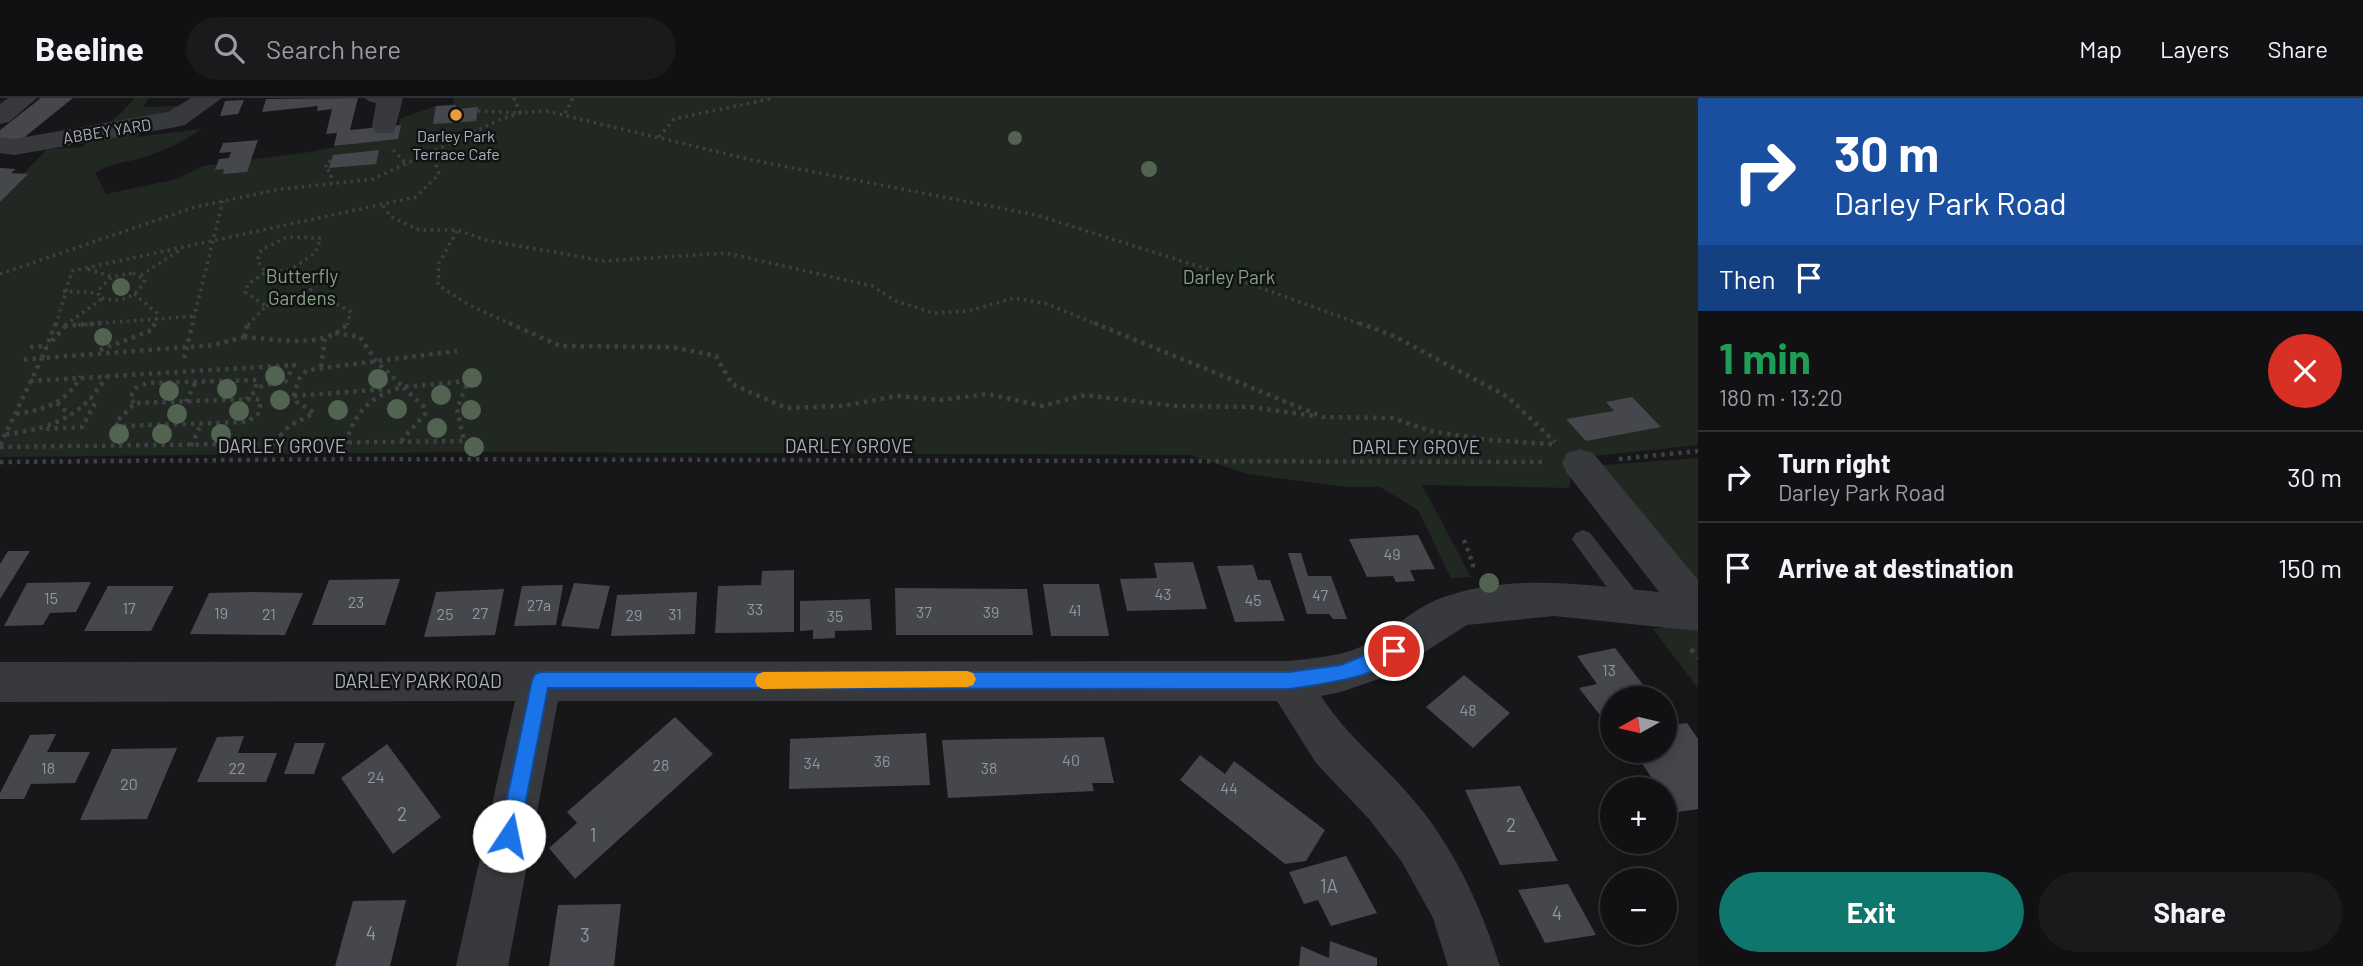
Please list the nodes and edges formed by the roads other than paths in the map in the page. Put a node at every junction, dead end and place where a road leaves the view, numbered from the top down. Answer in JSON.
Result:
{"nodes":[{"id":1,"x":24,"y":98,"type":"edge"},
{"id":2,"x":209,"y":98,"type":"edge"},
{"id":3,"x":372,"y":98,"type":"edge"},
{"id":4,"x":390,"y":98,"type":"edge"},
{"id":5,"x":0,"y":116,"type":"edge"},
{"id":6,"x":387,"y":134,"type":"road end"},
{"id":7,"x":0,"y":145,"type":"edge"},
{"id":8,"x":1580,"y":463,"type":"road end"},
{"id":9,"x":1583,"y":539,"type":"dead end"},
{"id":10,"x":1633,"y":605,"type":"junction"},
{"id":11,"x":1698,"y":612,"type":"edge"},
{"id":12,"x":541,"y":680,"type":"junction"},
{"id":13,"x":0,"y":681,"type":"edge"},
{"id":14,"x":1289,"y":681,"type":"junction"},
{"id":15,"x":482,"y":966,"type":"edge"},
{"id":16,"x":1474,"y":966,"type":"edge"}],
"edges":[{"from":1,"to":5,"type":"street"},
{"from":2,"to":7,"type":"street","name":"ABBEY YARD"},
{"from":3,"to":4,"type":"lane"},
{"from":4,"to":6,"type":"street"},
{"from":8,"to":11,"type":"street"},
{"from":9,"to":10,"type":"lane"},
{"from":10,"to":11,"type":"street","name":"DARLEY PARK ROAD"},
{"from":10,"to":14,"type":"street","name":"DARLEY PARK ROAD"},
{"from":12,"to":13,"type":"street","name":"DARLEY PARK ROAD"},
{"from":12,"to":14,"type":"street","name":"DARLEY PARK ROAD"},
{"from":12,"to":15,"type":"street"},
{"from":14,"to":16,"type":"street"}]}
